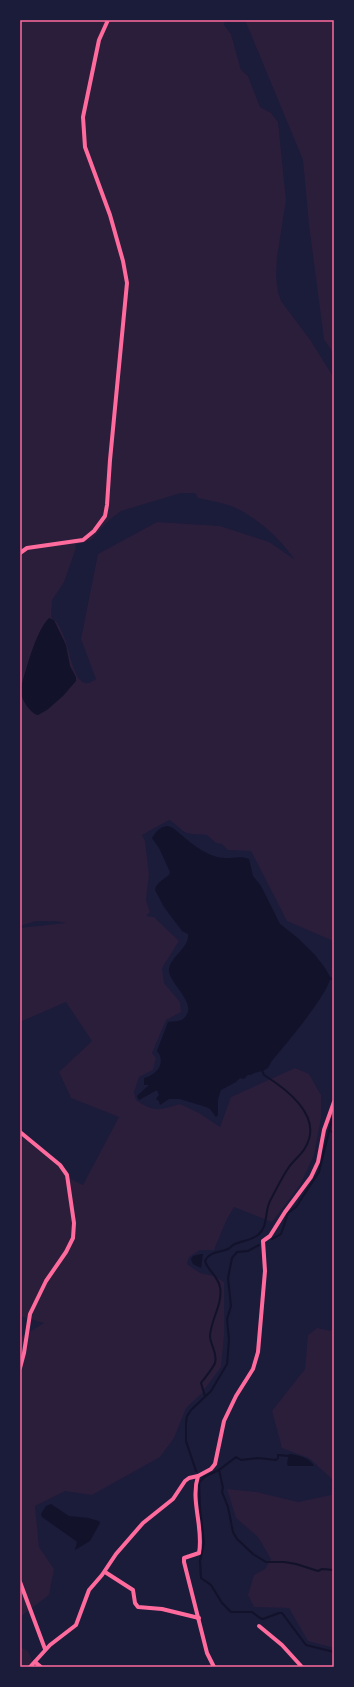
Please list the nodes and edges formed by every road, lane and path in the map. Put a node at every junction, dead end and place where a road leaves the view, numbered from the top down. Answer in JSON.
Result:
{"nodes":[{"id":1,"x":108,"y":20,"type":"edge"},
{"id":2,"x":20,"y":553,"type":"edge"},
{"id":3,"x":334,"y":1102,"type":"edge"},
{"id":4,"x":20,"y":1132,"type":"edge"},
{"id":5,"x":20,"y":1368,"type":"edge"},
{"id":6,"x":198,"y":1476,"type":"junction"},
{"id":7,"x":105,"y":1572,"type":"junction"},
{"id":8,"x":20,"y":1582,"type":"edge"},
{"id":9,"x":199,"y":1618,"type":"junction"},
{"id":10,"x":259,"y":1626,"type":"dead end"},
{"id":11,"x":45,"y":1649,"type":"junction"},
{"id":12,"x":36,"y":1662,"type":"junction"},
{"id":13,"x":30,"y":1667,"type":"edge"},
{"id":14,"x":40,"y":1667,"type":"edge"},
{"id":15,"x":214,"y":1667,"type":"edge"},
{"id":16,"x":302,"y":1667,"type":"edge"}],
"edges":[{"from":1,"to":2,"type":"street"},
{"from":3,"to":6,"type":"street"},
{"from":4,"to":5,"type":"street"},
{"from":6,"to":7,"type":"street"},
{"from":6,"to":9,"type":"street"},
{"from":7,"to":9,"type":"street"},
{"from":7,"to":11,"type":"street"},
{"from":8,"to":11,"type":"street"},
{"from":9,"to":15,"type":"street"},
{"from":10,"to":16,"type":"street"},
{"from":11,"to":12,"type":"street"},
{"from":12,"to":13,"type":"street"},
{"from":12,"to":14,"type":"street"}]}
